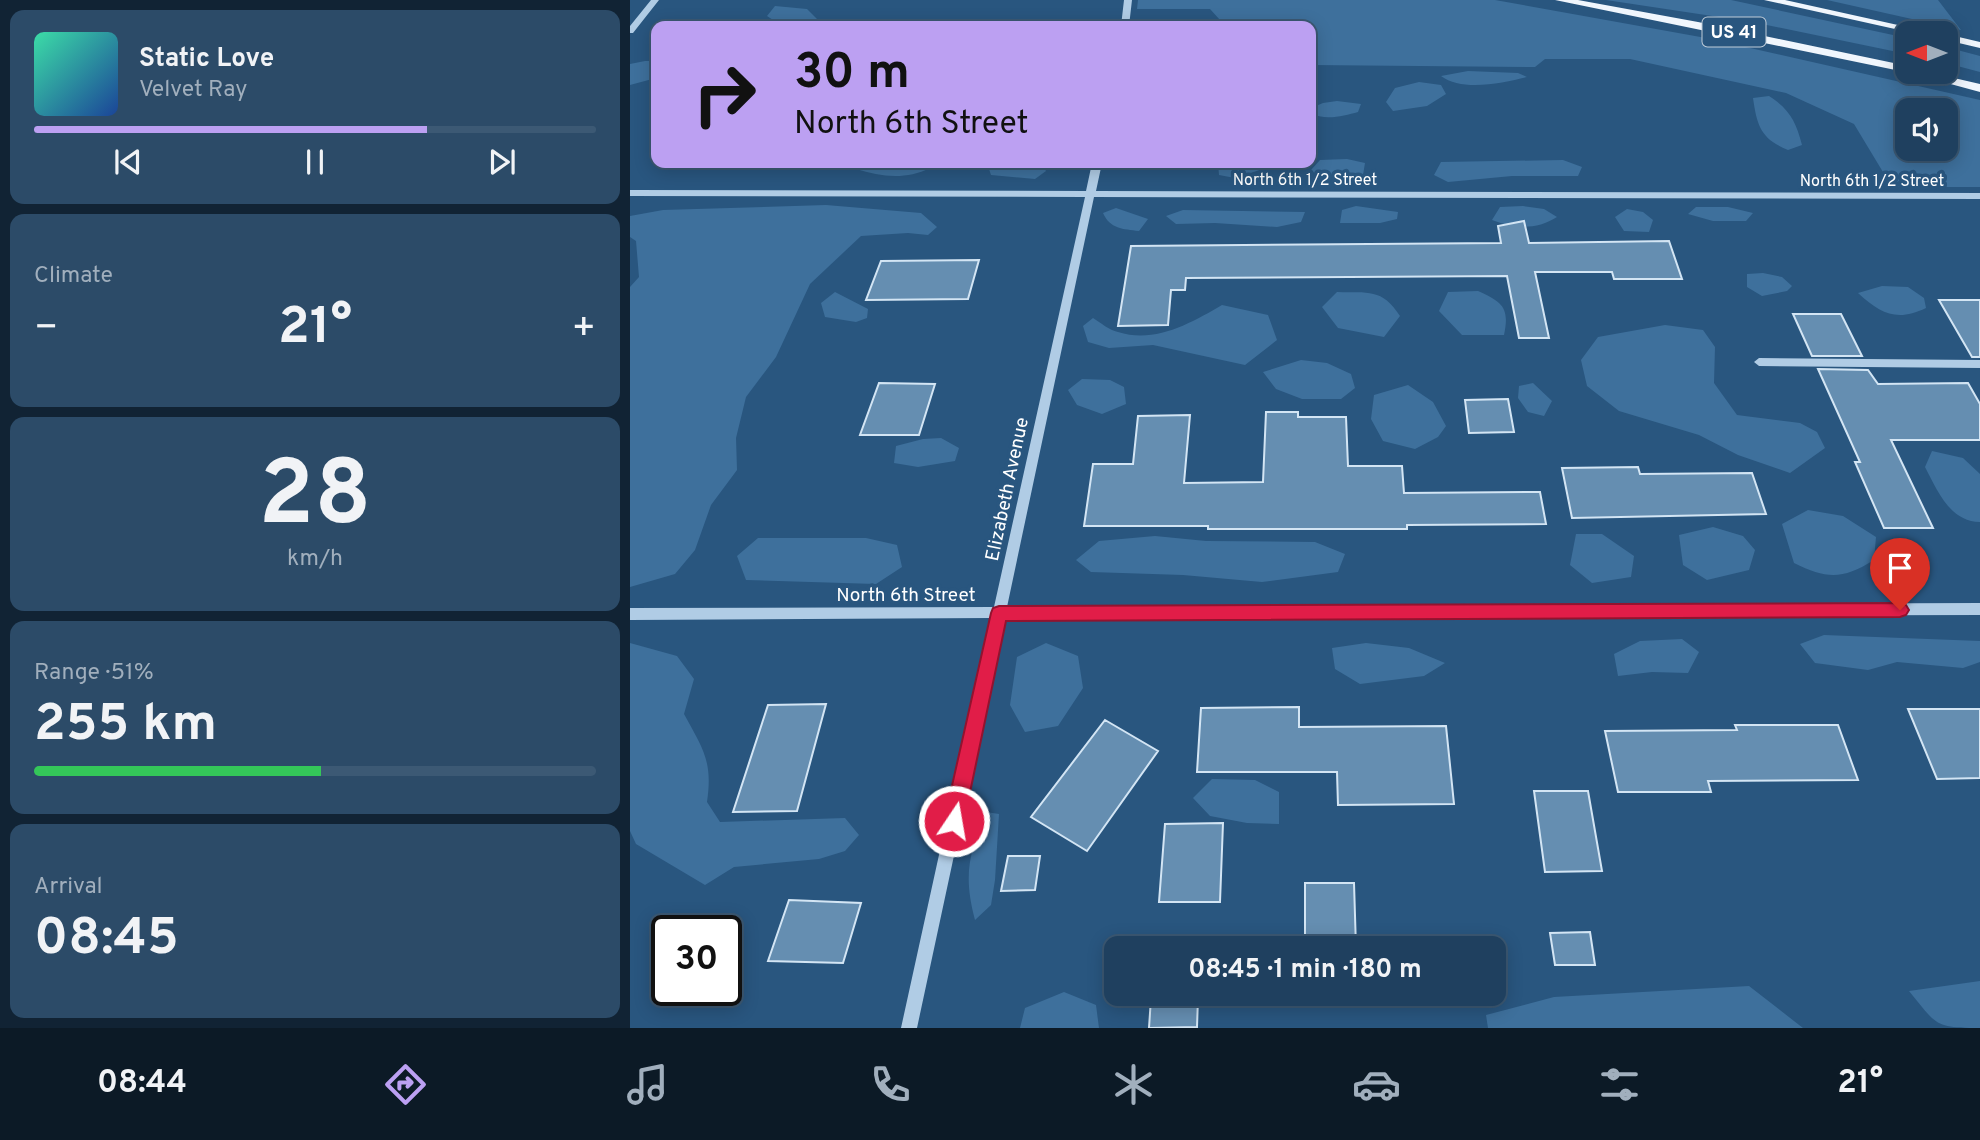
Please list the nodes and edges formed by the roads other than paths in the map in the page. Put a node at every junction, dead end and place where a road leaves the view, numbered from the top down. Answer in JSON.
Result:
{"nodes":[{"id":1,"x":655,"y":0,"type":"edge"},
{"id":2,"x":1128,"y":0,"type":"edge"},
{"id":3,"x":1560,"y":0,"type":"edge"},
{"id":4,"x":1769,"y":0,"type":"edge"},
{"id":5,"x":1126,"y":21,"type":"edge"},
{"id":6,"x":1895,"y":26,"type":"edge"},
{"id":7,"x":630,"y":31,"type":"edge"},
{"id":8,"x":1958,"y":40,"type":"edge"},
{"id":9,"x":1980,"y":45,"type":"edge"},
{"id":10,"x":1895,"y":67,"type":"edge"},
{"id":11,"x":1958,"y":83,"type":"edge"},
{"id":12,"x":1980,"y":88,"type":"edge"},
{"id":13,"x":1096,"y":168,"type":"edge"},
{"id":14,"x":630,"y":193,"type":"edge"},
{"id":15,"x":1090,"y":195,"type":"junction"},
{"id":16,"x":1980,"y":196,"type":"edge"},
{"id":17,"x":1759,"y":362,"type":"dead end"},
{"id":18,"x":1980,"y":364,"type":"edge"},
{"id":19,"x":1980,"y":609,"type":"edge"},
{"id":20,"x":999,"y":613,"type":"junction"},
{"id":21,"x":630,"y":614,"type":"edge"},
{"id":22,"x":909,"y":1028,"type":"edge"}],
"edges":[{"from":1,"to":7,"type":"street"},
{"from":2,"to":5,"type":"street"},
{"from":3,"to":10,"type":"main road","number":"US 41"},
{"from":4,"to":6,"type":"main road","number":"US 41"},
{"from":8,"to":9,"type":"main road"},
{"from":11,"to":12,"type":"main road"},
{"from":13,"to":15,"type":"street","name":"Elizabeth Avenue"},
{"from":14,"to":15,"type":"street","name":"North 6th 1/2 Street"},
{"from":15,"to":16,"type":"street","name":"North 6th 1/2 Street"},
{"from":15,"to":20,"type":"street","name":"Elizabeth Avenue"},
{"from":17,"to":18,"type":"street"},
{"from":19,"to":20,"type":"street","name":"North 6th Street"},
{"from":20,"to":21,"type":"street","name":"North 6th Street"},
{"from":20,"to":22,"type":"street","name":"Elizabeth Avenue"}]}
